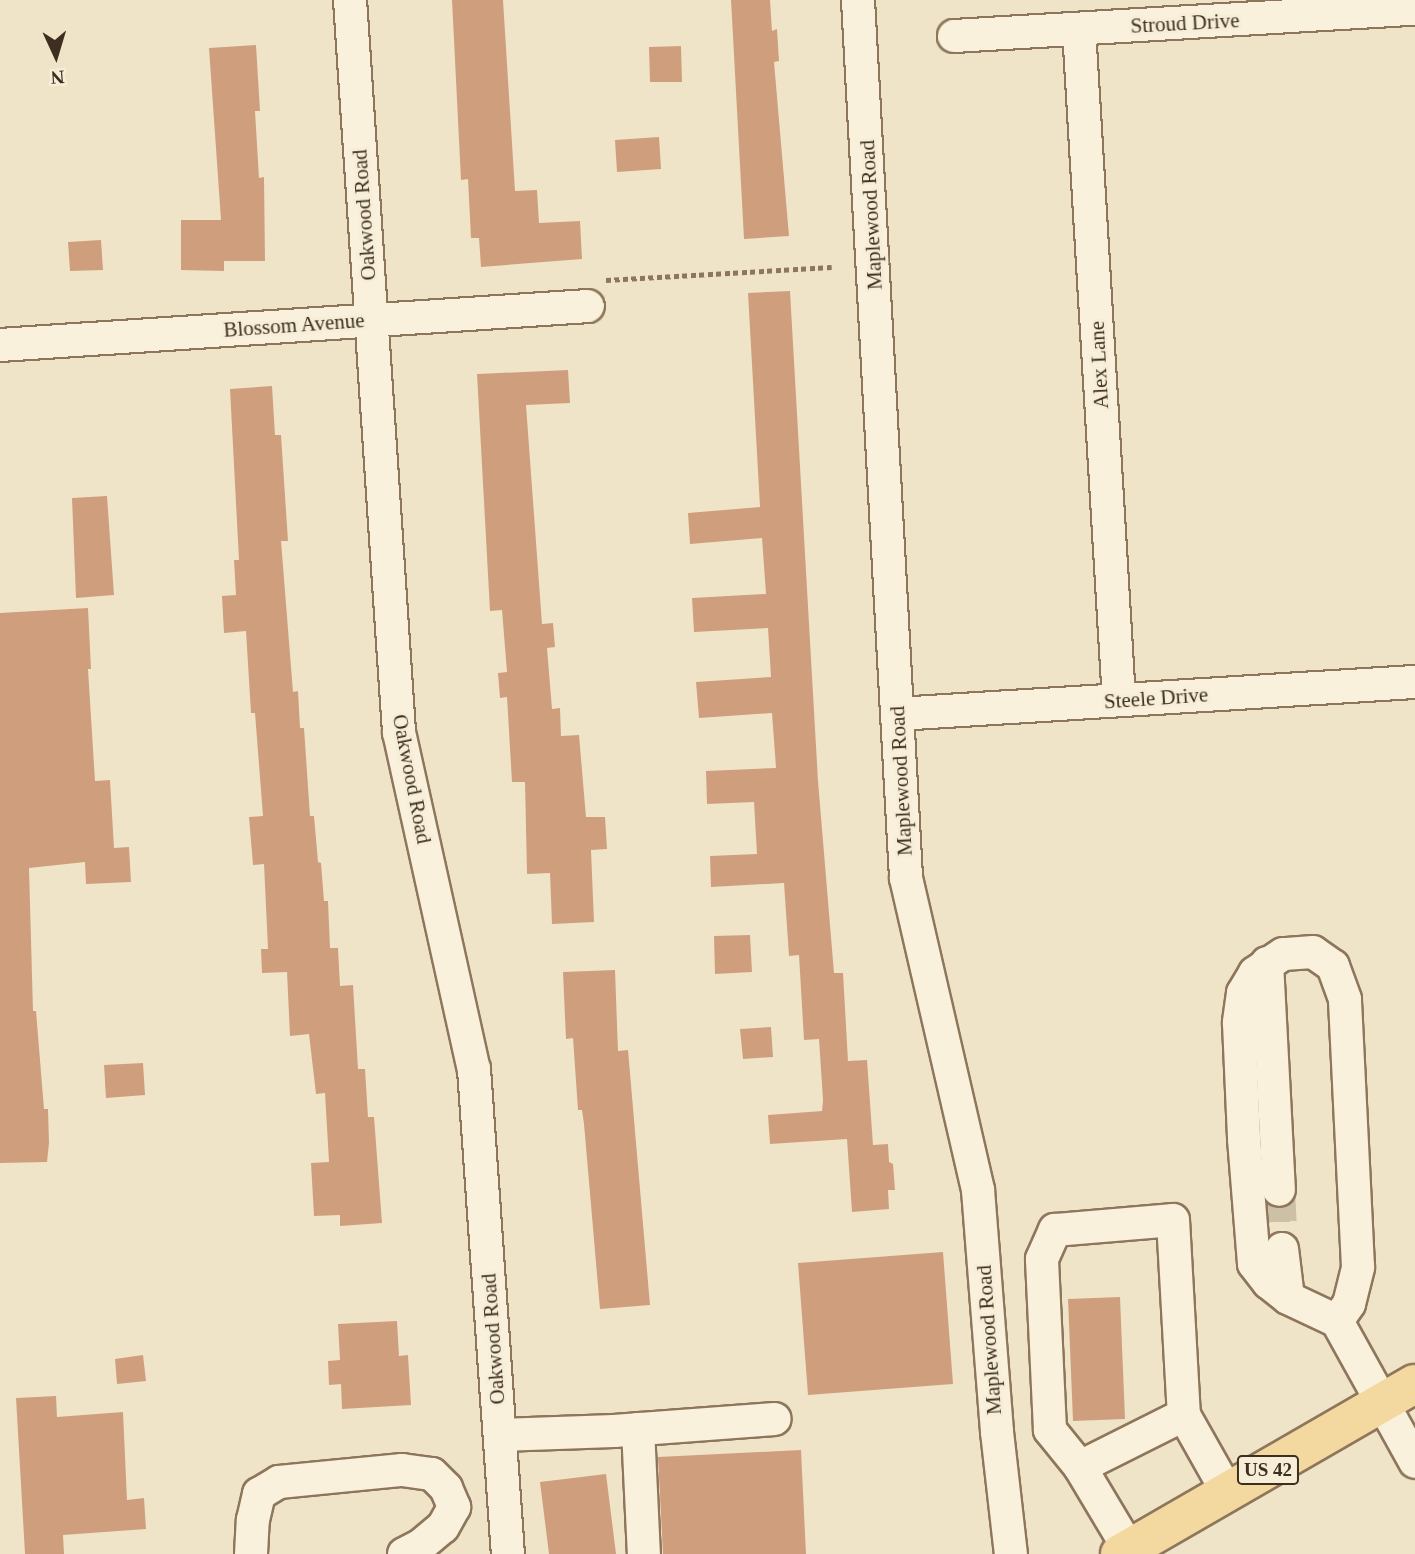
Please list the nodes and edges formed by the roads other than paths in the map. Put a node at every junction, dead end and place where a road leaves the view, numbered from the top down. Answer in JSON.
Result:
{"nodes":[{"id":1,"x":350,"y":0,"type":"edge"},
{"id":2,"x":858,"y":0,"type":"edge"},
{"id":3,"x":1415,"y":9,"type":"edge"},
{"id":4,"x":1079,"y":29,"type":"junction"},
{"id":5,"x":954,"y":36,"type":"dead end"},
{"id":6,"x":591,"y":293,"type":"road end"},
{"id":7,"x":370,"y":319,"type":"junction"},
{"id":8,"x":0,"y":345,"type":"edge"},
{"id":9,"x":1415,"y":682,"type":"edge"},
{"id":10,"x":1119,"y":700,"type":"junction"},
{"id":11,"x":898,"y":714,"type":"junction"},
{"id":12,"x":1267,"y":962,"type":"junction"},
{"id":13,"x":1279,"y":1190,"type":"tunnel mouth"},
{"id":14,"x":1282,"y":1249,"type":"tunnel mouth"},
{"id":15,"x":1288,"y":1298,"type":"junction"},
{"id":16,"x":1337,"y":1321,"type":"junction"},
{"id":17,"x":1415,"y":1384,"type":"edge"},
{"id":18,"x":1382,"y":1405,"type":"junction"},
{"id":19,"x":1184,"y":1415,"type":"junction"},
{"id":20,"x":775,"y":1419,"type":"dead end"},
{"id":21,"x":638,"y":1429,"type":"junction"},
{"id":22,"x":1050,"y":1430,"type":"junction"},
{"id":23,"x":997,"y":1432,"type":"junction"},
{"id":24,"x":500,"y":1435,"type":"junction"},
{"id":25,"x":1415,"y":1462,"type":"edge"},
{"id":26,"x":1080,"y":1467,"type":"junction"},
{"id":27,"x":1227,"y":1493,"type":"junction"},
{"id":28,"x":505,"y":1501,"type":"junction"},
{"id":29,"x":454,"y":1507,"type":"junction"},
{"id":30,"x":1127,"y":1553,"type":"edge"},
{"id":31,"x":251,"y":1554,"type":"edge"},
{"id":32,"x":404,"y":1554,"type":"edge"},
{"id":33,"x":508,"y":1554,"type":"edge"},
{"id":34,"x":644,"y":1554,"type":"edge"},
{"id":35,"x":1012,"y":1554,"type":"edge"}],
"edges":[{"from":1,"to":7,"type":"street","name":"Oakwood Road"},
{"from":2,"to":11,"type":"street","name":"Maplewood Road"},
{"from":3,"to":4,"type":"street","name":"Stroud Drive"},
{"from":4,"to":5,"type":"street","name":"Stroud Drive"},
{"from":4,"to":10,"type":"street","name":"Alex Lane"},
{"from":6,"to":7,"type":"street","name":"Blossom Avenue"},
{"from":7,"to":8,"type":"street","name":"Blossom Avenue"},
{"from":7,"to":24,"type":"street","name":"Oakwood Road"},
{"from":9,"to":10,"type":"street","name":"Steele Drive"},
{"from":10,"to":11,"type":"street","name":"Steele Drive"},
{"from":11,"to":23,"type":"street","name":"Maplewood Road"},
{"from":12,"to":13,"type":"street"},
{"from":12,"to":15,"type":"street"},
{"from":12,"to":16,"type":"street"},
{"from":14,"to":15,"type":"street"},
{"from":15,"to":16,"type":"street"},
{"from":16,"to":18,"type":"street"},
{"from":17,"to":18,"type":"main road","number":"US 42"},
{"from":18,"to":25,"type":"street"},
{"from":18,"to":27,"type":"main road","number":"US 42"},
{"from":19,"to":22,"type":"street"},
{"from":19,"to":26,"type":"street"},
{"from":19,"to":27,"type":"street"},
{"from":20,"to":21,"type":"street"},
{"from":21,"to":24,"type":"street"},
{"from":21,"to":34,"type":"street"},
{"from":22,"to":23,"type":"street"},
{"from":22,"to":26,"type":"street"},
{"from":23,"to":35,"type":"street","name":"Maplewood Road"},
{"from":24,"to":28,"type":"street","name":"Oakwood Road"},
{"from":26,"to":30,"type":"street"},
{"from":27,"to":30,"type":"main road","number":"US 42"},
{"from":28,"to":29,"type":"street"},
{"from":28,"to":33,"type":"street","name":"Oakwood Road"},
{"from":29,"to":31,"type":"street"},
{"from":29,"to":32,"type":"street"}]}
